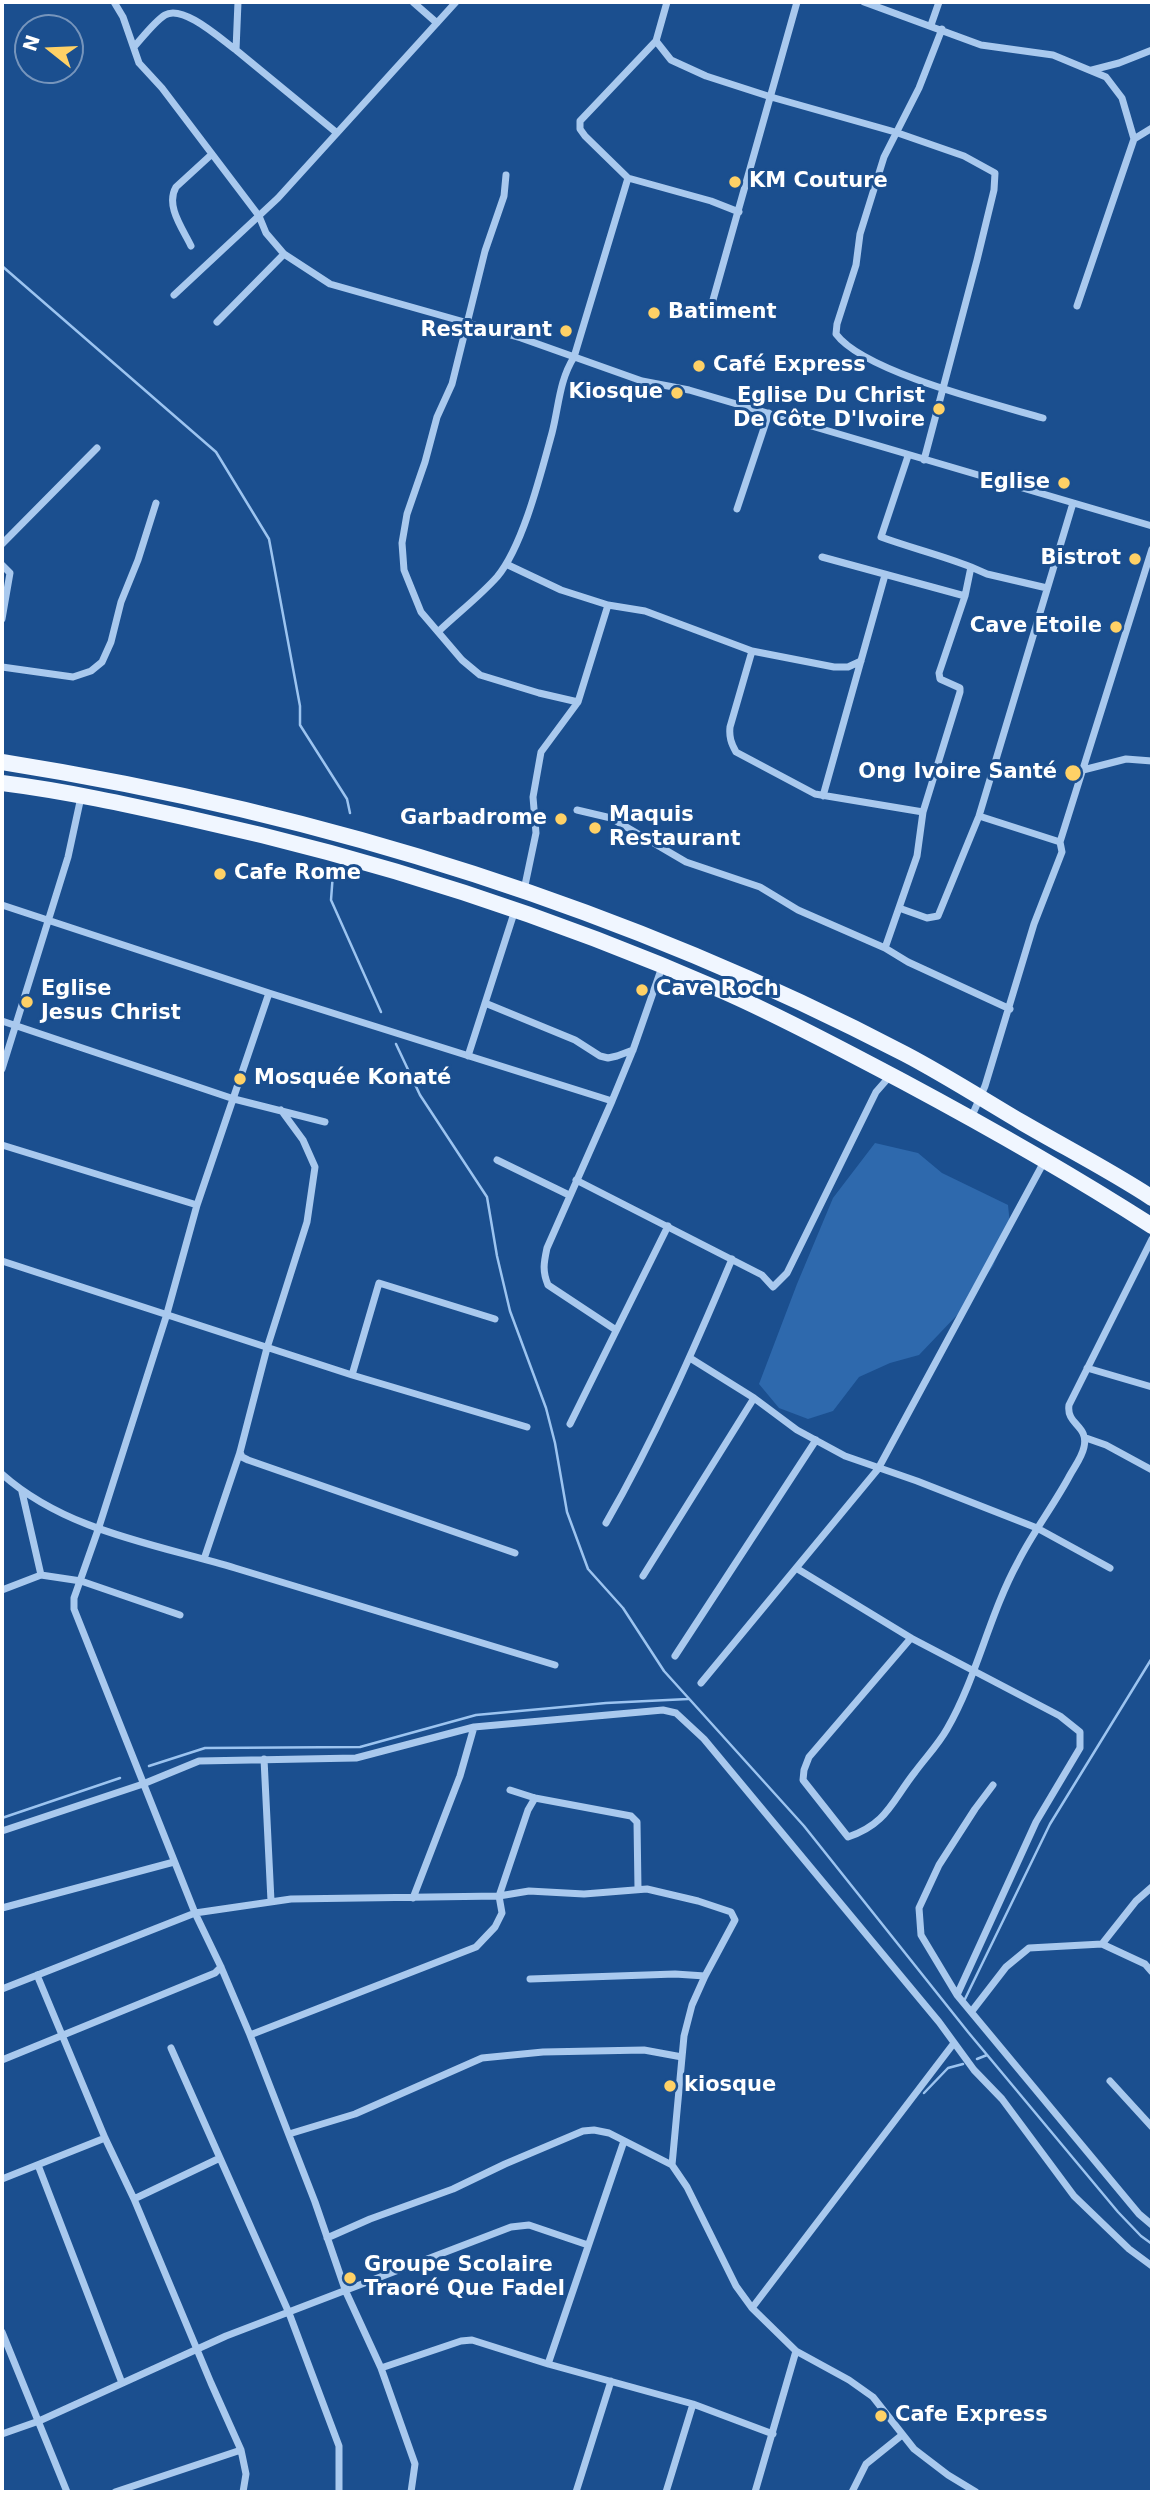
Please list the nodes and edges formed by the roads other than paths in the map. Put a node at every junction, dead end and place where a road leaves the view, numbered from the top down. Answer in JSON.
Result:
{"nodes":[{"id":1,"x":114,"y":2,"type":"edge"},
{"id":2,"x":238,"y":2,"type":"edge"},
{"id":3,"x":413,"y":2,"type":"edge"},
{"id":4,"x":456,"y":2,"type":"edge"},
{"id":5,"x":667,"y":2,"type":"edge"},
{"id":6,"x":797,"y":2,"type":"edge"},
{"id":7,"x":864,"y":2,"type":"edge"},
{"id":8,"x":939,"y":2,"type":"edge"},
{"id":9,"x":436,"y":23,"type":"junction"},
{"id":10,"x":931,"y":25,"type":"junction"},
{"id":11,"x":942,"y":29,"type":"junction"},
{"id":12,"x":656,"y":41,"type":"junction"},
{"id":13,"x":134,"y":47,"type":"junction"},
{"id":14,"x":236,"y":50,"type":"junction"},
{"id":15,"x":1152,"y":50,"type":"edge"},
{"id":16,"x":1091,"y":70,"type":"junction"},
{"id":17,"x":771,"y":97,"type":"junction"},
{"id":18,"x":1152,"y":128,"type":"edge"},
{"id":19,"x":895,"y":132,"type":"junction"},
{"id":20,"x":337,"y":133,"type":"junction"},
{"id":21,"x":1134,"y":139,"type":"junction"},
{"id":22,"x":212,"y":154,"type":"junction"},
{"id":23,"x":506,"y":175,"type":"dead end"},
{"id":24,"x":628,"y":178,"type":"junction"},
{"id":25,"x":739,"y":212,"type":"junction"},
{"id":26,"x":259,"y":216,"type":"junction"},
{"id":27,"x":191,"y":246,"type":"dead end"},
{"id":28,"x":284,"y":254,"type":"junction"},
{"id":29,"x":174,"y":295,"type":"dead end"},
{"id":30,"x":1077,"y":306,"type":"dead end"},
{"id":31,"x":711,"y":307,"type":"dead end"},
{"id":32,"x":217,"y":322,"type":"dead end"},
{"id":33,"x":468,"y":322,"type":"junction"},
{"id":34,"x":574,"y":357,"type":"junction"},
{"id":35,"x":943,"y":388,"type":"junction"},
{"id":36,"x":769,"y":413,"type":"junction"},
{"id":37,"x":1043,"y":418,"type":"dead end"},
{"id":38,"x":97,"y":448,"type":"dead end"},
{"id":39,"x":908,"y":456,"type":"junction"},
{"id":40,"x":924,"y":460,"type":"junction"},
{"id":41,"x":156,"y":503,"type":"dead end"},
{"id":42,"x":1073,"y":503,"type":"junction"},
{"id":43,"x":737,"y":509,"type":"dead end"},
{"id":44,"x":1152,"y":526,"type":"edge"},
{"id":45,"x":2,"y":544,"type":"edge"},
{"id":46,"x":1152,"y":549,"type":"edge"},
{"id":47,"x":822,"y":557,"type":"dead end"},
{"id":48,"x":506,"y":564,"type":"junction"},
{"id":49,"x":2,"y":565,"type":"edge"},
{"id":50,"x":971,"y":567,"type":"junction"},
{"id":51,"x":885,"y":575,"type":"junction"},
{"id":52,"x":1047,"y":588,"type":"junction"},
{"id":53,"x":965,"y":596,"type":"junction"},
{"id":54,"x":608,"y":605,"type":"junction"},
{"id":55,"x":2,"y":619,"type":"edge"},
{"id":56,"x":439,"y":631,"type":"junction"},
{"id":57,"x":752,"y":651,"type":"junction"},
{"id":58,"x":861,"y":661,"type":"junction"},
{"id":59,"x":2,"y":667,"type":"edge"},
{"id":60,"x":578,"y":702,"type":"junction"},
{"id":61,"x":1152,"y":761,"type":"edge"},
{"id":62,"x":2,"y":762,"type":"edge"},
{"id":63,"x":1083,"y":770,"type":"junction"},
{"id":64,"x":2,"y":783,"type":"edge"},
{"id":65,"x":81,"y":796,"type":"junction"},
{"id":66,"x":823,"y":796,"type":"junction"},
{"id":67,"x":577,"y":810,"type":"dead end"},
{"id":68,"x":923,"y":812,"type":"junction"},
{"id":69,"x":979,"y":816,"type":"junction"},
{"id":70,"x":1060,"y":842,"type":"junction"},
{"id":71,"x":524,"y":891,"type":"junction"},
{"id":72,"x":2,"y":905,"type":"edge"},
{"id":73,"x":899,"y":908,"type":"junction"},
{"id":74,"x":515,"y":910,"type":"junction"},
{"id":75,"x":48,"y":921,"type":"junction"},
{"id":76,"x":885,"y":948,"type":"junction"},
{"id":77,"x":662,"y":966,"type":"junction"},
{"id":78,"x":269,"y":993,"type":"junction"},
{"id":79,"x":485,"y":1003,"type":"junction"},
{"id":80,"x":1010,"y":1009,"type":"junction"},
{"id":81,"x":2,"y":1021,"type":"edge"},
{"id":82,"x":16,"y":1026,"type":"junction"},
{"id":83,"x":633,"y":1050,"type":"junction"},
{"id":84,"x":468,"y":1056,"type":"junction"},
{"id":85,"x":2,"y":1069,"type":"edge"},
{"id":86,"x":891,"y":1075,"type":"junction"},
{"id":87,"x":981,"y":1098,"type":"junction"},
{"id":88,"x":234,"y":1099,"type":"junction"},
{"id":89,"x":612,"y":1101,"type":"junction"},
{"id":90,"x":281,"y":1110,"type":"junction"},
{"id":91,"x":971,"y":1118,"type":"junction"},
{"id":92,"x":325,"y":1122,"type":"dead end"},
{"id":93,"x":2,"y":1146,"type":"edge"},
{"id":94,"x":497,"y":1160,"type":"dead end"},
{"id":95,"x":1045,"y":1160,"type":"junction"},
{"id":96,"x":576,"y":1180,"type":"junction"},
{"id":97,"x":569,"y":1195,"type":"junction"},
{"id":98,"x":1152,"y":1198,"type":"edge"},
{"id":99,"x":197,"y":1205,"type":"junction"},
{"id":100,"x":668,"y":1226,"type":"junction"},
{"id":101,"x":1152,"y":1226,"type":"edge"},
{"id":102,"x":1152,"y":1239,"type":"edge"},
{"id":103,"x":732,"y":1259,"type":"junction"},
{"id":104,"x":2,"y":1261,"type":"edge"},
{"id":105,"x":166,"y":1317,"type":"junction"},
{"id":106,"x":495,"y":1319,"type":"dead end"},
{"id":107,"x":616,"y":1330,"type":"junction"},
{"id":108,"x":267,"y":1348,"type":"junction"},
{"id":109,"x":690,"y":1358,"type":"junction"},
{"id":110,"x":1087,"y":1368,"type":"junction"},
{"id":111,"x":352,"y":1376,"type":"junction"},
{"id":112,"x":1152,"y":1387,"type":"edge"},
{"id":113,"x":754,"y":1398,"type":"junction"},
{"id":114,"x":570,"y":1424,"type":"dead end"},
{"id":115,"x":527,"y":1427,"type":"dead end"},
{"id":116,"x":1086,"y":1438,"type":"junction"},
{"id":117,"x":816,"y":1440,"type":"junction"},
{"id":118,"x":240,"y":1451,"type":"junction"},
{"id":119,"x":878,"y":1469,"type":"junction"},
{"id":120,"x":1152,"y":1471,"type":"edge"},
{"id":121,"x":2,"y":1474,"type":"edge"},
{"id":122,"x":22,"y":1492,"type":"junction"},
{"id":123,"x":606,"y":1523,"type":"dead end"},
{"id":124,"x":1037,"y":1528,"type":"junction"},
{"id":125,"x":99,"y":1530,"type":"junction"},
{"id":126,"x":515,"y":1553,"type":"dead end"},
{"id":127,"x":204,"y":1559,"type":"junction"},
{"id":128,"x":796,"y":1568,"type":"junction"},
{"id":129,"x":1110,"y":1568,"type":"dead end"},
{"id":130,"x":41,"y":1575,"type":"junction"},
{"id":131,"x":643,"y":1576,"type":"dead end"},
{"id":132,"x":81,"y":1581,"type":"junction"},
{"id":133,"x":2,"y":1590,"type":"edge"},
{"id":134,"x":180,"y":1615,"type":"dead end"},
{"id":135,"x":911,"y":1638,"type":"junction"},
{"id":136,"x":676,"y":1656,"type":"dead end"},
{"id":137,"x":555,"y":1665,"type":"dead end"},
{"id":138,"x":974,"y":1670,"type":"junction"},
{"id":139,"x":701,"y":1683,"type":"dead end"},
{"id":140,"x":474,"y":1727,"type":"junction"},
{"id":141,"x":264,"y":1759,"type":"junction"},
{"id":142,"x":143,"y":1784,"type":"junction"},
{"id":143,"x":993,"y":1785,"type":"dead end"},
{"id":144,"x":510,"y":1790,"type":"dead end"},
{"id":145,"x":535,"y":1798,"type":"junction"},
{"id":146,"x":2,"y":1831,"type":"edge"},
{"id":147,"x":174,"y":1862,"type":"junction"},
{"id":148,"x":1152,"y":1887,"type":"edge"},
{"id":149,"x":638,"y":1889,"type":"junction"},
{"id":150,"x":499,"y":1896,"type":"junction"},
{"id":151,"x":413,"y":1898,"type":"junction"},
{"id":152,"x":271,"y":1901,"type":"junction"},
{"id":153,"x":2,"y":1908,"type":"edge"},
{"id":154,"x":195,"y":1913,"type":"junction"},
{"id":155,"x":1102,"y":1944,"type":"junction"},
{"id":156,"x":221,"y":1967,"type":"junction"},
{"id":157,"x":1152,"y":1972,"type":"edge"},
{"id":158,"x":37,"y":1975,"type":"junction"},
{"id":159,"x":705,"y":1976,"type":"junction"},
{"id":160,"x":530,"y":1979,"type":"dead end"},
{"id":161,"x":2,"y":1989,"type":"edge"},
{"id":162,"x":957,"y":1995,"type":"junction"},
{"id":163,"x":972,"y":2011,"type":"junction"},
{"id":164,"x":250,"y":2035,"type":"junction"},
{"id":165,"x":63,"y":2036,"type":"junction"},
{"id":166,"x":684,"y":2036,"type":"junction"},
{"id":167,"x":673,"y":2038,"type":"dead end"},
{"id":168,"x":954,"y":2043,"type":"junction"},
{"id":169,"x":172,"y":2048,"type":"dead end"},
{"id":170,"x":682,"y":2057,"type":"junction"},
{"id":171,"x":2,"y":2060,"type":"edge"},
{"id":172,"x":1110,"y":2081,"type":"dead end"},
{"id":173,"x":1152,"y":2127,"type":"edge"},
{"id":174,"x":289,"y":2134,"type":"junction"},
{"id":175,"x":105,"y":2138,"type":"junction"},
{"id":176,"x":624,"y":2141,"type":"junction"},
{"id":177,"x":220,"y":2158,"type":"junction"},
{"id":178,"x":38,"y":2165,"type":"junction"},
{"id":179,"x":672,"y":2165,"type":"junction"},
{"id":180,"x":2,"y":2179,"type":"edge"},
{"id":181,"x":134,"y":2199,"type":"junction"},
{"id":182,"x":1152,"y":2225,"type":"edge"},
{"id":183,"x":327,"y":2238,"type":"junction"},
{"id":184,"x":588,"y":2245,"type":"junction"},
{"id":185,"x":1152,"y":2266,"type":"edge"},
{"id":186,"x":346,"y":2292,"type":"junction"},
{"id":187,"x":752,"y":2308,"type":"junction"},
{"id":188,"x":289,"y":2313,"type":"junction"},
{"id":189,"x":2,"y":2332,"type":"edge"},
{"id":190,"x":197,"y":2348,"type":"junction"},
{"id":191,"x":796,"y":2351,"type":"junction"},
{"id":192,"x":548,"y":2364,"type":"junction"},
{"id":193,"x":381,"y":2368,"type":"junction"},
{"id":194,"x":611,"y":2381,"type":"junction"},
{"id":195,"x":122,"y":2383,"type":"junction"},
{"id":196,"x":693,"y":2404,"type":"junction"},
{"id":197,"x":39,"y":2421,"type":"junction"},
{"id":198,"x":2,"y":2434,"type":"edge"},
{"id":199,"x":773,"y":2434,"type":"junction"},
{"id":200,"x":902,"y":2435,"type":"junction"},
{"id":201,"x":241,"y":2450,"type":"junction"},
{"id":202,"x":66,"y":2492,"type":"edge"},
{"id":203,"x":115,"y":2492,"type":"edge"},
{"id":204,"x":243,"y":2492,"type":"edge"},
{"id":205,"x":339,"y":2492,"type":"edge"},
{"id":206,"x":411,"y":2492,"type":"edge"},
{"id":207,"x":576,"y":2492,"type":"edge"},
{"id":208,"x":666,"y":2492,"type":"edge"},
{"id":209,"x":754,"y":2492,"type":"edge"},
{"id":210,"x":852,"y":2492,"type":"edge"},
{"id":211,"x":976,"y":2492,"type":"edge"}],
"edges":[{"from":1,"to":13,"type":"street"},
{"from":2,"to":14,"type":"street"},
{"from":3,"to":9,"type":"street"},
{"from":4,"to":9,"type":"street"},
{"from":5,"to":12,"type":"street"},
{"from":6,"to":17,"type":"street"},
{"from":7,"to":10,"type":"street"},
{"from":8,"to":10,"type":"street"},
{"from":9,"to":20,"type":"street"},
{"from":10,"to":11,"type":"street"},
{"from":11,"to":16,"type":"street"},
{"from":11,"to":19,"type":"street"},
{"from":12,"to":17,"type":"street"},
{"from":12,"to":24,"type":"street"},
{"from":13,"to":14,"type":"street"},
{"from":13,"to":22,"type":"street"},
{"from":14,"to":20,"type":"street"},
{"from":15,"to":16,"type":"street"},
{"from":16,"to":21,"type":"street"},
{"from":17,"to":19,"type":"street"},
{"from":17,"to":25,"type":"street"},
{"from":18,"to":21,"type":"street"},
{"from":19,"to":35,"type":"street"},
{"from":19,"to":35,"type":"street"},
{"from":20,"to":26,"type":"street"},
{"from":21,"to":30,"type":"street"},
{"from":22,"to":26,"type":"street"},
{"from":22,"to":27,"type":"street"},
{"from":23,"to":33,"type":"street"},
{"from":24,"to":25,"type":"street"},
{"from":24,"to":34,"type":"street"},
{"from":25,"to":31,"type":"street"},
{"from":26,"to":28,"type":"street"},
{"from":26,"to":29,"type":"street"},
{"from":28,"to":32,"type":"street"},
{"from":28,"to":33,"type":"street"},
{"from":33,"to":34,"type":"street"},
{"from":33,"to":56,"type":"street"},
{"from":34,"to":36,"type":"street"},
{"from":34,"to":48,"type":"street"},
{"from":35,"to":37,"type":"street"},
{"from":35,"to":40,"type":"street"},
{"from":36,"to":39,"type":"street"},
{"from":36,"to":43,"type":"street"},
{"from":38,"to":45,"type":"street"},
{"from":39,"to":40,"type":"street"},
{"from":39,"to":50,"type":"street"},
{"from":40,"to":42,"type":"street"},
{"from":41,"to":59,"type":"street"},
{"from":42,"to":44,"type":"street"},
{"from":42,"to":52,"type":"street"},
{"from":46,"to":63,"type":"street"},
{"from":47,"to":51,"type":"street"},
{"from":48,"to":54,"type":"street"},
{"from":48,"to":56,"type":"street"},
{"from":49,"to":55,"type":"street"},
{"from":50,"to":52,"type":"street"},
{"from":50,"to":53,"type":"street"},
{"from":51,"to":53,"type":"street"},
{"from":51,"to":58,"type":"street"},
{"from":52,"to":69,"type":"street"},
{"from":53,"to":68,"type":"street"},
{"from":54,"to":57,"type":"street"},
{"from":54,"to":60,"type":"street"},
{"from":56,"to":60,"type":"street"},
{"from":57,"to":58,"type":"street"},
{"from":57,"to":66,"type":"street"},
{"from":58,"to":66,"type":"street"},
{"from":60,"to":71,"type":"street"},
{"from":61,"to":63,"type":"street"},
{"from":62,"to":71,"type":"main road"},
{"from":63,"to":70,"type":"street"},
{"from":64,"to":65,"type":"main road"},
{"from":65,"to":74,"type":"main road"},
{"from":65,"to":75,"type":"street"},
{"from":66,"to":68,"type":"street"},
{"from":67,"to":76,"type":"street"},
{"from":68,"to":73,"type":"street"},
{"from":69,"to":70,"type":"street"},
{"from":69,"to":73,"type":"street"},
{"from":70,"to":80,"type":"street"},
{"from":71,"to":87,"type":"main road"},
{"from":72,"to":75,"type":"street"},
{"from":73,"to":76,"type":"street"},
{"from":74,"to":77,"type":"main road"},
{"from":74,"to":79,"type":"street"},
{"from":75,"to":78,"type":"street"},
{"from":75,"to":82,"type":"street"},
{"from":76,"to":80,"type":"street"},
{"from":77,"to":83,"type":"street"},
{"from":77,"to":86,"type":"main road"},
{"from":78,"to":84,"type":"street"},
{"from":78,"to":88,"type":"street"},
{"from":79,"to":83,"type":"street"},
{"from":79,"to":84,"type":"street"},
{"from":80,"to":87,"type":"street"},
{"from":81,"to":82,"type":"street"},
{"from":82,"to":85,"type":"street"},
{"from":82,"to":88,"type":"street"},
{"from":83,"to":89,"type":"street"},
{"from":84,"to":89,"type":"street"},
{"from":86,"to":91,"type":"main road"},
{"from":86,"to":103,"type":"street"},
{"from":87,"to":91,"type":"street"},
{"from":87,"to":98,"type":"main road"},
{"from":88,"to":90,"type":"street"},
{"from":88,"to":99,"type":"street"},
{"from":89,"to":96,"type":"street"},
{"from":90,"to":92,"type":"street"},
{"from":90,"to":108,"type":"street"},
{"from":91,"to":95,"type":"main road"},
{"from":93,"to":99,"type":"street"},
{"from":94,"to":97,"type":"street"},
{"from":95,"to":101,"type":"main road"},
{"from":95,"to":119,"type":"street"},
{"from":96,"to":97,"type":"street"},
{"from":96,"to":100,"type":"street"},
{"from":97,"to":107,"type":"street"},
{"from":99,"to":105,"type":"street"},
{"from":100,"to":103,"type":"street"},
{"from":100,"to":107,"type":"street"},
{"from":102,"to":110,"type":"street"},
{"from":103,"to":109,"type":"street"},
{"from":104,"to":105,"type":"street"},
{"from":105,"to":108,"type":"street"},
{"from":105,"to":125,"type":"street"},
{"from":106,"to":111,"type":"street"},
{"from":107,"to":114,"type":"street"},
{"from":108,"to":111,"type":"street"},
{"from":108,"to":118,"type":"street"},
{"from":109,"to":113,"type":"street"},
{"from":109,"to":123,"type":"street"},
{"from":110,"to":112,"type":"street"},
{"from":110,"to":116,"type":"street"},
{"from":111,"to":115,"type":"street"},
{"from":113,"to":117,"type":"street"},
{"from":113,"to":131,"type":"street"},
{"from":116,"to":120,"type":"street"},
{"from":116,"to":124,"type":"street"},
{"from":117,"to":119,"type":"street"},
{"from":117,"to":136,"type":"street"},
{"from":118,"to":126,"type":"street"},
{"from":118,"to":127,"type":"street"},
{"from":119,"to":124,"type":"street"},
{"from":119,"to":128,"type":"street"},
{"from":121,"to":122,"type":"street"},
{"from":122,"to":125,"type":"street"},
{"from":122,"to":130,"type":"street"},
{"from":124,"to":129,"type":"street"},
{"from":124,"to":138,"type":"street"},
{"from":125,"to":127,"type":"street"},
{"from":125,"to":132,"type":"street"},
{"from":127,"to":137,"type":"street"},
{"from":128,"to":135,"type":"street"},
{"from":128,"to":139,"type":"street"},
{"from":130,"to":132,"type":"street"},
{"from":130,"to":133,"type":"street"},
{"from":132,"to":134,"type":"street"},
{"from":132,"to":142,"type":"street"},
{"from":135,"to":138,"type":"street"},
{"from":135,"to":138,"type":"street"},
{"from":138,"to":162,"type":"street"},
{"from":140,"to":141,"type":"street"},
{"from":140,"to":151,"type":"street"},
{"from":140,"to":168,"type":"street"},
{"from":141,"to":142,"type":"street"},
{"from":141,"to":152,"type":"street"},
{"from":142,"to":146,"type":"street"},
{"from":142,"to":147,"type":"street"},
{"from":143,"to":162,"type":"street"},
{"from":144,"to":145,"type":"street"},
{"from":145,"to":149,"type":"street"},
{"from":145,"to":150,"type":"street"},
{"from":147,"to":153,"type":"street"},
{"from":147,"to":154,"type":"street"},
{"from":148,"to":155,"type":"street"},
{"from":149,"to":150,"type":"street"},
{"from":149,"to":159,"type":"street"},
{"from":150,"to":151,"type":"street"},
{"from":150,"to":164,"type":"street"},
{"from":151,"to":152,"type":"street"},
{"from":152,"to":154,"type":"street"},
{"from":154,"to":156,"type":"street"},
{"from":154,"to":158,"type":"street"},
{"from":155,"to":157,"type":"street"},
{"from":155,"to":163,"type":"street"},
{"from":156,"to":164,"type":"street"},
{"from":156,"to":165,"type":"street"},
{"from":158,"to":161,"type":"street"},
{"from":158,"to":165,"type":"street"},
{"from":159,"to":160,"type":"street"},
{"from":159,"to":166,"type":"street"},
{"from":162,"to":163,"type":"street"},
{"from":163,"to":182,"type":"street"},
{"from":164,"to":174,"type":"street"},
{"from":165,"to":171,"type":"street"},
{"from":165,"to":175,"type":"street"},
{"from":166,"to":167,"type":"street"},
{"from":166,"to":170,"type":"street"},
{"from":168,"to":185,"type":"street"},
{"from":168,"to":187,"type":"street"},
{"from":169,"to":177,"type":"street"},
{"from":170,"to":174,"type":"street"},
{"from":170,"to":179,"type":"street"},
{"from":172,"to":173,"type":"street"},
{"from":174,"to":183,"type":"street"},
{"from":175,"to":178,"type":"street"},
{"from":175,"to":181,"type":"street"},
{"from":176,"to":179,"type":"street"},
{"from":176,"to":183,"type":"street"},
{"from":176,"to":184,"type":"street"},
{"from":177,"to":181,"type":"street"},
{"from":177,"to":188,"type":"street"},
{"from":178,"to":180,"type":"street"},
{"from":178,"to":195,"type":"street"},
{"from":179,"to":187,"type":"street"},
{"from":181,"to":190,"type":"street"},
{"from":183,"to":186,"type":"street"},
{"from":184,"to":186,"type":"street"},
{"from":184,"to":192,"type":"street"},
{"from":186,"to":188,"type":"street"},
{"from":186,"to":193,"type":"street"},
{"from":187,"to":191,"type":"street"},
{"from":188,"to":190,"type":"street"},
{"from":188,"to":205,"type":"street"},
{"from":189,"to":197,"type":"street"},
{"from":190,"to":195,"type":"street"},
{"from":190,"to":201,"type":"street"},
{"from":191,"to":199,"type":"street"},
{"from":191,"to":200,"type":"street"},
{"from":192,"to":193,"type":"street"},
{"from":192,"to":194,"type":"street"},
{"from":193,"to":206,"type":"street"},
{"from":194,"to":196,"type":"street"},
{"from":194,"to":207,"type":"street"},
{"from":195,"to":197,"type":"street"},
{"from":196,"to":199,"type":"street"},
{"from":196,"to":208,"type":"street"},
{"from":197,"to":198,"type":"street"},
{"from":197,"to":202,"type":"street"},
{"from":199,"to":209,"type":"street"},
{"from":200,"to":210,"type":"street"},
{"from":200,"to":211,"type":"street"},
{"from":201,"to":203,"type":"street"},
{"from":201,"to":204,"type":"street"}]}
